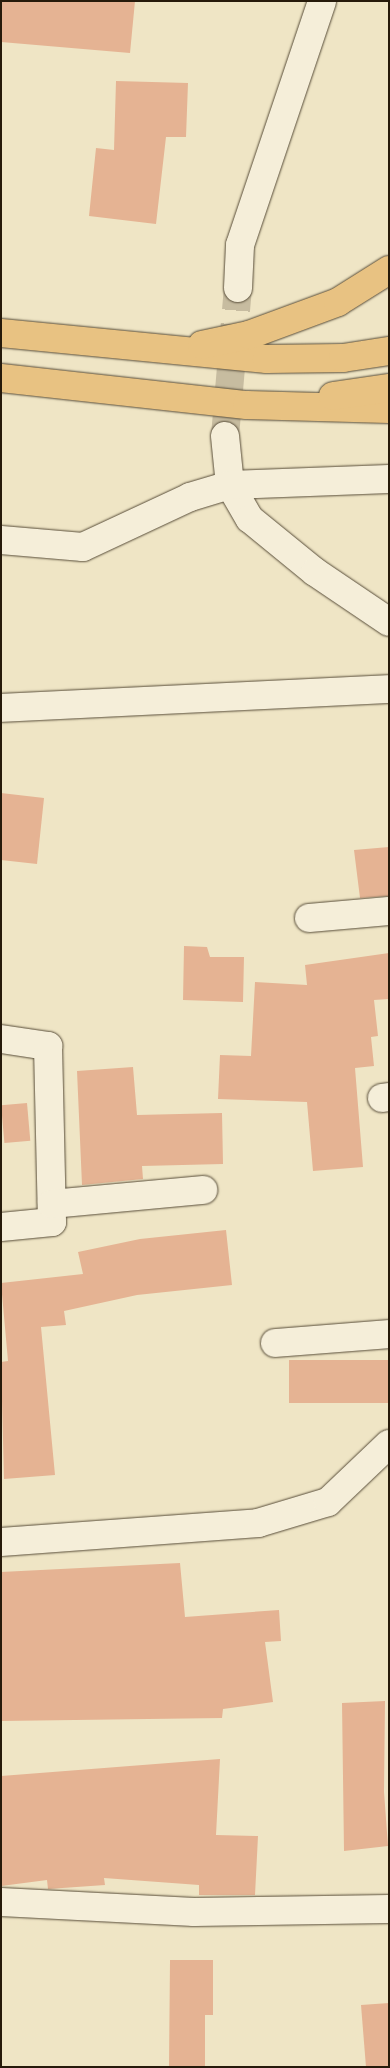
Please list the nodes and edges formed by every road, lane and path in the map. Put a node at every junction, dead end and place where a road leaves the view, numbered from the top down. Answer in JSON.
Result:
{"nodes":[{"id":1,"x":322,"y":1,"type":"edge"},
{"id":2,"x":389,"y":270,"type":"edge"},
{"id":3,"x":238,"y":288,"type":"tunnel mouth"},
{"id":4,"x":1,"y":333,"type":"edge"},
{"id":5,"x":146,"y":349,"type":"junction"},
{"id":6,"x":389,"y":351,"type":"edge"},
{"id":7,"x":1,"y":378,"type":"edge"},
{"id":8,"x":389,"y":388,"type":"edge"},
{"id":9,"x":247,"y":405,"type":"junction"},
{"id":10,"x":389,"y":410,"type":"edge"},
{"id":11,"x":225,"y":436,"type":"tunnel mouth"},
{"id":12,"x":389,"y":478,"type":"edge"},
{"id":13,"x":230,"y":485,"type":"junction"},
{"id":14,"x":1,"y":540,"type":"edge"},
{"id":15,"x":389,"y":622,"type":"edge"},
{"id":16,"x":389,"y":689,"type":"edge"},
{"id":17,"x":1,"y":708,"type":"edge"},
{"id":18,"x":389,"y":911,"type":"edge"},
{"id":19,"x":309,"y":918,"type":"dead end"},
{"id":20,"x":1,"y":1038,"type":"edge"},
{"id":21,"x":203,"y":1190,"type":"dead end"},
{"id":22,"x":52,"y":1204,"type":"junction"},
{"id":23,"x":1,"y":1227,"type":"edge"},
{"id":24,"x":389,"y":1334,"type":"edge"},
{"id":25,"x":274,"y":1343,"type":"dead end"},
{"id":26,"x":389,"y":1444,"type":"edge"},
{"id":27,"x":1,"y":1542,"type":"edge"},
{"id":28,"x":1,"y":1902,"type":"edge"},
{"id":29,"x":389,"y":1909,"type":"edge"}],
"edges":[{"from":1,"to":3,"type":"street"},
{"from":2,"to":5,"type":"highway"},
{"from":4,"to":5,"type":"highway"},
{"from":5,"to":6,"type":"highway"},
{"from":7,"to":9,"type":"highway"},
{"from":8,"to":9,"type":"highway"},
{"from":9,"to":10,"type":"highway"},
{"from":11,"to":13,"type":"street"},
{"from":12,"to":13,"type":"street"},
{"from":13,"to":14,"type":"street"},
{"from":13,"to":15,"type":"street"},
{"from":16,"to":17,"type":"street"},
{"from":18,"to":19,"type":"street"},
{"from":20,"to":22,"type":"street"},
{"from":21,"to":22,"type":"street"},
{"from":22,"to":23,"type":"street"},
{"from":24,"to":25,"type":"street"},
{"from":26,"to":27,"type":"street"},
{"from":28,"to":29,"type":"street"}]}
